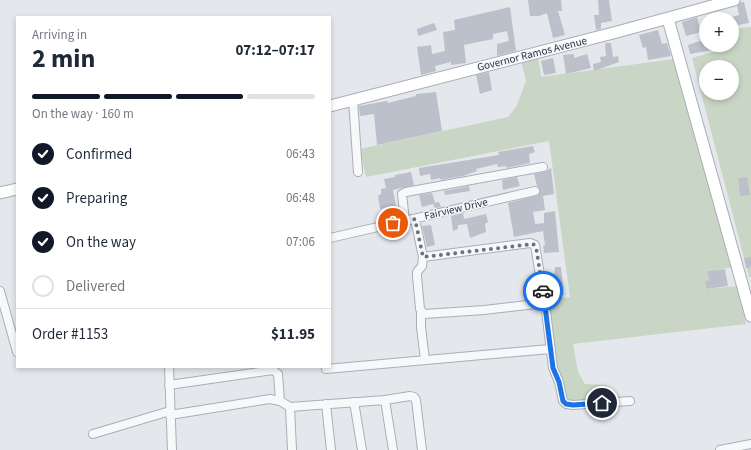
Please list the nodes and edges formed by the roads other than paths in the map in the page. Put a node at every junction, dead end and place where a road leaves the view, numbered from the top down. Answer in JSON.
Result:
{"nodes":[{"id":1,"x":734,"y":0,"type":"edge"},
{"id":2,"x":668,"y":19,"type":"junction"},
{"id":3,"x":353,"y":100,"type":"junction"},
{"id":4,"x":331,"y":106,"type":"edge"},
{"id":5,"x":543,"y":167,"type":"dead end"},
{"id":6,"x":358,"y":172,"type":"dead end"},
{"id":7,"x":16,"y":189,"type":"edge"},
{"id":8,"x":536,"y":191,"type":"dead end"},
{"id":9,"x":0,"y":193,"type":"edge"},
{"id":10,"x":415,"y":219,"type":"junction"},
{"id":11,"x":405,"y":221,"type":"junction"},
{"id":12,"x":331,"y":238,"type":"edge"},
{"id":13,"x":423,"y":257,"type":"junction"},
{"id":14,"x":747,"y":282,"type":"edge"},
{"id":15,"x":0,"y":291,"type":"edge"},
{"id":16,"x":545,"y":303,"type":"junction"},
{"id":17,"x":422,"y":313,"type":"junction"},
{"id":18,"x":751,"y":316,"type":"edge"},
{"id":19,"x":16,"y":348,"type":"edge"},
{"id":20,"x":550,"y":348,"type":"junction"},
{"id":21,"x":425,"y":360,"type":"junction"},
{"id":22,"x":169,"y":368,"type":"edge"},
{"id":23,"x":326,"y":369,"type":"dead end"},
{"id":24,"x":169,"y":385,"type":"junction"},
{"id":25,"x":384,"y":400,"type":"junction"},
{"id":26,"x":280,"y":401,"type":"junction"},
{"id":27,"x":630,"y":401,"type":"dead end"},
{"id":28,"x":354,"y":402,"type":"junction"},
{"id":29,"x":326,"y":404,"type":"junction"},
{"id":30,"x":290,"y":407,"type":"junction"},
{"id":31,"x":170,"y":413,"type":"junction"},
{"id":32,"x":93,"y":434,"type":"dead end"},
{"id":33,"x":751,"y":444,"type":"edge"},
{"id":34,"x":172,"y":450,"type":"edge"},
{"id":35,"x":292,"y":450,"type":"edge"},
{"id":36,"x":331,"y":450,"type":"edge"},
{"id":37,"x":362,"y":450,"type":"edge"},
{"id":38,"x":393,"y":450,"type":"edge"},
{"id":39,"x":422,"y":450,"type":"edge"},
{"id":40,"x":720,"y":450,"type":"edge"}],
"edges":[{"from":1,"to":2,"type":"main road","name":"Governor Ramos Avenue"},
{"from":2,"to":3,"type":"main road","name":"Governor Ramos Avenue"},
{"from":2,"to":14,"type":"main road"},
{"from":3,"to":4,"type":"main road","name":"Governor Ramos Avenue"},
{"from":3,"to":6,"type":"street"},
{"from":5,"to":11,"type":"street"},
{"from":7,"to":9,"type":"main road"},
{"from":8,"to":10,"type":"street","name":"Fairview Drive"},
{"from":10,"to":11,"type":"street","name":"Fairview Drive"},
{"from":10,"to":13,"type":"street"},
{"from":11,"to":12,"type":"street","name":"Fairview Drive"},
{"from":13,"to":16,"type":"street"},
{"from":13,"to":17,"type":"street"},
{"from":14,"to":18,"type":"main road"},
{"from":15,"to":19,"type":"street"},
{"from":16,"to":17,"type":"street"},
{"from":16,"to":20,"type":"street"},
{"from":17,"to":21,"type":"street"},
{"from":20,"to":21,"type":"street"},
{"from":20,"to":27,"type":"street"},
{"from":21,"to":23,"type":"street"},
{"from":22,"to":24,"type":"street"},
{"from":24,"to":26,"type":"street"},
{"from":24,"to":31,"type":"street"},
{"from":25,"to":28,"type":"street"},
{"from":25,"to":38,"type":"street"},
{"from":25,"to":39,"type":"street"},
{"from":26,"to":30,"type":"street"},
{"from":26,"to":31,"type":"street"},
{"from":28,"to":29,"type":"street"},
{"from":28,"to":37,"type":"street"},
{"from":29,"to":30,"type":"street"},
{"from":29,"to":36,"type":"street"},
{"from":30,"to":35,"type":"street"},
{"from":31,"to":32,"type":"street"},
{"from":31,"to":34,"type":"street"},
{"from":33,"to":40,"type":"street"}]}
